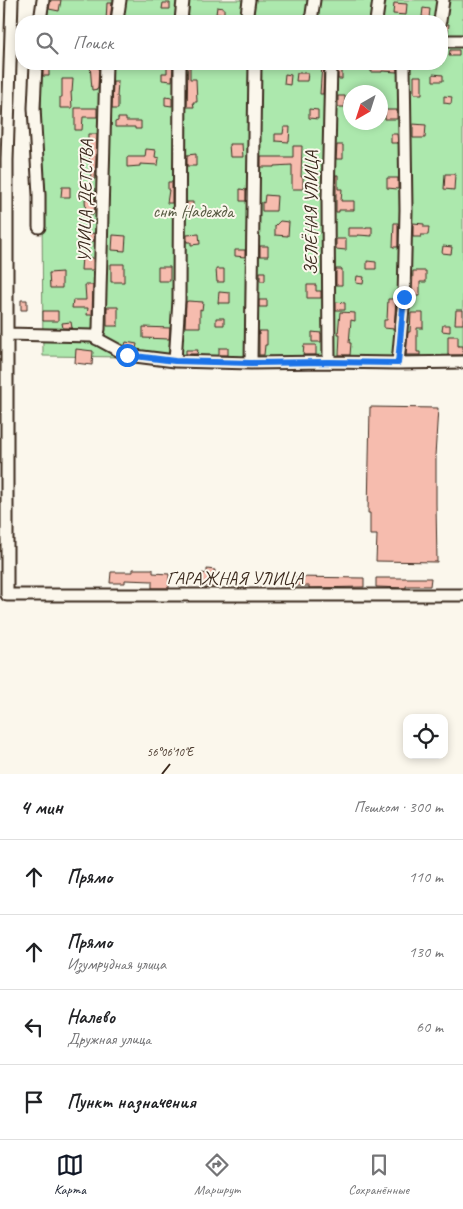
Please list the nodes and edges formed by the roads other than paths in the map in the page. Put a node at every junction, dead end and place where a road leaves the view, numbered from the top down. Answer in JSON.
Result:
{"nodes":[{"id":1,"x":12,"y":0,"type":"edge"},
{"id":2,"x":43,"y":0,"type":"edge"},
{"id":3,"x":120,"y":0,"type":"edge"},
{"id":4,"x":183,"y":0,"type":"edge"},
{"id":5,"x":249,"y":0,"type":"edge"},
{"id":6,"x":314,"y":0,"type":"edge"},
{"id":7,"x":379,"y":0,"type":"edge"},
{"id":8,"x":443,"y":0,"type":"edge"},
{"id":9,"x":41,"y":15,"type":"edge"},
{"id":10,"x":119,"y":15,"type":"edge"},
{"id":11,"x":182,"y":15,"type":"edge"},
{"id":12,"x":247,"y":15,"type":"edge"},
{"id":13,"x":312,"y":15,"type":"edge"},
{"id":14,"x":377,"y":15,"type":"edge"},
{"id":15,"x":441,"y":15,"type":"edge"},
{"id":16,"x":15,"y":30,"type":"edge"},
{"id":17,"x":448,"y":41,"type":"edge"},
{"id":18,"x":463,"y":41,"type":"edge"},
{"id":19,"x":15,"y":55,"type":"edge"},
{"id":20,"x":36,"y":70,"type":"edge"},
{"id":21,"x":106,"y":70,"type":"edge"},
{"id":22,"x":180,"y":70,"type":"edge"},
{"id":23,"x":255,"y":70,"type":"edge"},
{"id":24,"x":330,"y":70,"type":"edge"},
{"id":25,"x":404,"y":70,"type":"edge"},
{"id":26,"x":39,"y":227,"type":"dead end"},
{"id":27,"x":7,"y":334,"type":"junction"},
{"id":28,"x":97,"y":339,"type":"junction"},
{"id":29,"x":175,"y":361,"type":"junction"},
{"id":30,"x":328,"y":362,"type":"junction"},
{"id":31,"x":463,"y":362,"type":"edge"},
{"id":32,"x":251,"y":363,"type":"junction"},
{"id":33,"x":398,"y":363,"type":"junction"},
{"id":34,"x":463,"y":595,"type":"edge"}],
"edges":[{"from":1,"to":16,"type":"street"},
{"from":2,"to":9,"type":"street"},
{"from":3,"to":10,"type":"street"},
{"from":4,"to":11,"type":"street"},
{"from":5,"to":12,"type":"street"},
{"from":6,"to":13,"type":"street"},
{"from":7,"to":14,"type":"street"},
{"from":8,"to":15,"type":"street"},
{"from":17,"to":18,"type":"street"},
{"from":19,"to":27,"type":"street"},
{"from":20,"to":26,"type":"street"},
{"from":21,"to":28,"type":"street","name":"УЛИЦА ДЕТСТВА"},
{"from":22,"to":29,"type":"street"},
{"from":23,"to":32,"type":"street"},
{"from":24,"to":30,"type":"street","name":"ЗЕЛЁНАЯ УЛИЦА"},
{"from":25,"to":33,"type":"street"},
{"from":27,"to":28,"type":"street"},
{"from":27,"to":34,"type":"street","name":"ГАРАЖНАЯ УЛИЦА"},
{"from":28,"to":29,"type":"street"},
{"from":29,"to":32,"type":"street"},
{"from":30,"to":32,"type":"street"},
{"from":30,"to":33,"type":"street"},
{"from":31,"to":33,"type":"street"}]}
